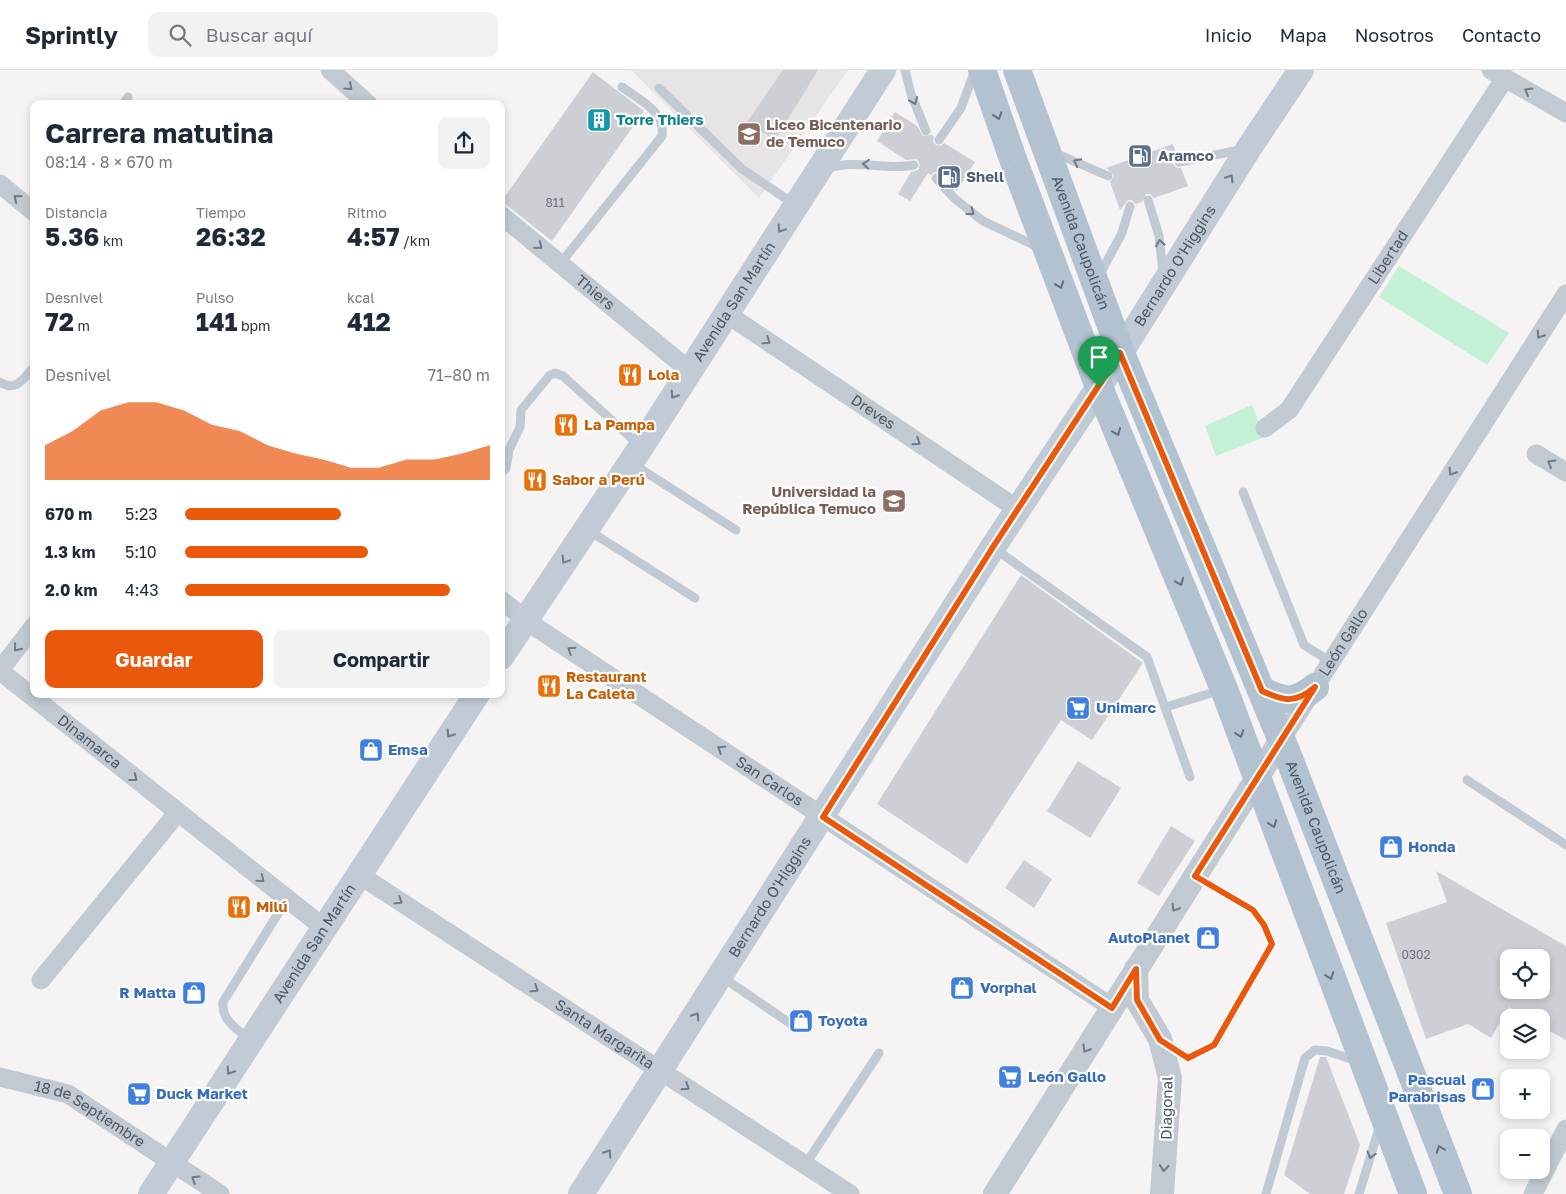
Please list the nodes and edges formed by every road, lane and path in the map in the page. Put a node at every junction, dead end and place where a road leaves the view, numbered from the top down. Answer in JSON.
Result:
{"nodes":[{"id":1,"x":330,"y":70,"type":"edge"},
{"id":2,"x":883,"y":70,"type":"edge"},
{"id":3,"x":906,"y":70,"type":"edge"},
{"id":4,"x":976,"y":70,"type":"edge"},
{"id":5,"x":982,"y":70,"type":"edge"},
{"id":6,"x":1017,"y":70,"type":"edge"},
{"id":7,"x":1301,"y":70,"type":"edge"},
{"id":8,"x":1498,"y":74,"type":"edge"},
{"id":9,"x":622,"y":87,"type":"dead end"},
{"id":10,"x":659,"y":88,"type":"dead end"},
{"id":11,"x":364,"y":100,"type":"edge"},
{"id":12,"x":1566,"y":113,"type":"edge"},
{"id":13,"x":926,"y":131,"type":"dead end"},
{"id":14,"x":939,"y":140,"type":"dead end"},
{"id":15,"x":1249,"y":148,"type":"junction"},
{"id":16,"x":1046,"y":149,"type":"junction"},
{"id":17,"x":1179,"y":162,"type":"dead end"},
{"id":18,"x":914,"y":165,"type":"dead end"},
{"id":19,"x":817,"y":173,"type":"junction"},
{"id":20,"x":1108,"y":176,"type":"dead end"},
{"id":21,"x":936,"y":178,"type":"dead end"},
{"id":22,"x":0,"y":184,"type":"edge"},
{"id":23,"x":1148,"y":200,"type":"dead end"},
{"id":24,"x":797,"y":205,"type":"junction"},
{"id":25,"x":1130,"y":206,"type":"dead end"},
{"id":26,"x":30,"y":209,"type":"edge"},
{"id":27,"x":505,"y":218,"type":"edge"},
{"id":28,"x":1050,"y":258,"type":"junction"},
{"id":29,"x":560,"y":264,"type":"junction"},
{"id":30,"x":1095,"y":282,"type":"junction"},
{"id":31,"x":1163,"y":287,"type":"junction"},
{"id":32,"x":1566,"y":294,"type":"edge"},
{"id":33,"x":727,"y":314,"type":"junction"},
{"id":34,"x":1120,"y":353,"type":"junction"},
{"id":35,"x":30,"y":371,"type":"edge"},
{"id":36,"x":690,"y":371,"type":"junction"},
{"id":37,"x":0,"y":382,"type":"edge"},
{"id":38,"x":1099,"y":387,"type":"junction"},
{"id":39,"x":1265,"y":428,"type":"dead end"},
{"id":40,"x":1536,"y":454,"type":"dead end"},
{"id":41,"x":636,"y":455,"type":"junction"},
{"id":42,"x":505,"y":469,"type":"edge"},
{"id":43,"x":1566,"y":472,"type":"edge"},
{"id":44,"x":1243,"y":492,"type":"dead end"},
{"id":45,"x":1019,"y":510,"type":"junction"},
{"id":46,"x":586,"y":529,"type":"junction"},
{"id":47,"x":736,"y":530,"type":"dead end"},
{"id":48,"x":993,"y":547,"type":"junction"},
{"id":49,"x":695,"y":598,"type":"dead end"},
{"id":50,"x":505,"y":603,"type":"edge"},
{"id":51,"x":525,"y":620,"type":"junction"},
{"id":52,"x":30,"y":631,"type":"edge"},
{"id":53,"x":505,"y":650,"type":"edge"},
{"id":54,"x":1331,"y":662,"type":"junction"},
{"id":55,"x":0,"y":670,"type":"edge"},
{"id":56,"x":1315,"y":687,"type":"junction"},
{"id":57,"x":1224,"y":689,"type":"junction"},
{"id":58,"x":1262,"y":691,"type":"junction"},
{"id":59,"x":30,"y":694,"type":"edge"},
{"id":60,"x":35,"y":698,"type":"edge"},
{"id":61,"x":474,"y":698,"type":"edge"},
{"id":62,"x":1166,"y":707,"type":"junction"},
{"id":63,"x":1281,"y":740,"type":"junction"},
{"id":64,"x":1190,"y":778,"type":"dead end"},
{"id":65,"x":1257,"y":778,"type":"junction"},
{"id":66,"x":1467,"y":780,"type":"dead end"},
{"id":67,"x":178,"y":812,"type":"junction"},
{"id":68,"x":823,"y":817,"type":"junction"},
{"id":69,"x":1566,"y":845,"type":"edge"},
{"id":70,"x":358,"y":874,"type":"junction"},
{"id":71,"x":1195,"y":876,"type":"junction"},
{"id":72,"x":287,"y":899,"type":"junction"},
{"id":73,"x":322,"y":927,"type":"junction"},
{"id":74,"x":1136,"y":969,"type":"junction"},
{"id":75,"x":721,"y":977,"type":"junction"},
{"id":76,"x":41,"y":980,"type":"dead end"},
{"id":77,"x":1112,"y":1008,"type":"junction"},
{"id":78,"x":797,"y":1028,"type":"dead end"},
{"id":79,"x":250,"y":1040,"type":"junction"},
{"id":80,"x":1160,"y":1040,"type":"junction"},
{"id":81,"x":879,"y":1053,"type":"dead end"},
{"id":82,"x":1362,"y":1063,"type":"junction"},
{"id":83,"x":661,"y":1071,"type":"junction"},
{"id":84,"x":0,"y":1076,"type":"edge"},
{"id":85,"x":1382,"y":1115,"type":"junction"},
{"id":86,"x":1566,"y":1129,"type":"edge"},
{"id":87,"x":171,"y":1163,"type":"junction"},
{"id":88,"x":805,"y":1165,"type":"junction"},
{"id":89,"x":1268,"y":1193,"type":"edge"},
{"id":90,"x":151,"y":1194,"type":"edge"},
{"id":91,"x":220,"y":1194,"type":"edge"},
{"id":92,"x":582,"y":1194,"type":"edge"},
{"id":93,"x":850,"y":1194,"type":"edge"},
{"id":94,"x":995,"y":1194,"type":"edge"},
{"id":95,"x":1162,"y":1194,"type":"edge"},
{"id":96,"x":1359,"y":1194,"type":"edge"},
{"id":97,"x":1413,"y":1194,"type":"edge"},
{"id":98,"x":1458,"y":1194,"type":"edge"},
{"id":99,"x":1533,"y":1194,"type":"edge"}],
"edges":[{"from":1,"to":11,"type":"street","one_way":true},
{"from":2,"to":19,"type":"main road","name":"Avenida San Martín"},
{"from":3,"to":13,"type":"lane","one_way":true},
{"from":4,"to":14,"type":"lane"},
{"from":5,"to":28,"type":"main road","one_way":true},
{"from":6,"to":16,"type":"main road","name":"Avenida Caupolicán"},
{"from":7,"to":15,"type":"main road","name":"Bernardo O'Higgins"},
{"from":12,"to":8,"type":"street","one_way":true},
{"from":8,"to":39,"type":"street","name":"Libertad"},
{"from":9,"to":29,"type":"lane"},
{"from":10,"to":24,"type":"lane"},
{"from":15,"to":17,"type":"lane"},
{"from":31,"to":15,"type":"main road","name":"Bernardo O'Higgins","one_way":true},
{"from":20,"to":16,"type":"lane","one_way":true},
{"from":16,"to":30,"type":"main road","name":"Avenida Caupolicán"},
{"from":18,"to":19,"type":"lane","one_way":true},
{"from":19,"to":24,"type":"main road","name":"Avenida San Martín"},
{"from":21,"to":28,"type":"lane","one_way":true},
{"from":26,"to":22,"type":"street","one_way":true},
{"from":31,"to":23,"type":"lane","one_way":true},
{"from":24,"to":33,"type":"main road","name":"Avenida San Martín","one_way":true},
{"from":25,"to":30,"type":"lane"},
{"from":27,"to":29,"type":"street","name":"Thiers","one_way":true},
{"from":28,"to":38,"type":"main road","one_way":true},
{"from":29,"to":36,"type":"street","name":"Thiers"},
{"from":30,"to":34,"type":"main road","name":"Avenida Caupolicán"},
{"from":31,"to":34,"type":"main road","name":"Bernardo O'Higgins"},
{"from":32,"to":54,"type":"street","name":"León Gallo","one_way":true},
{"from":33,"to":36,"type":"main road","name":"Avenida San Martín"},
{"from":33,"to":45,"type":"street","name":"Dreves","one_way":true},
{"from":34,"to":38,"type":"main road","name":"Bernardo O'Higgins"},
{"from":34,"to":58,"type":"main road","name":"Avenida Caupolicán"},
{"from":35,"to":37,"type":"lane"},
{"from":36,"to":41,"type":"main road","name":"Avenida San Martín","one_way":true},
{"from":38,"to":45,"type":"main road","name":"Bernardo O'Higgins"},
{"from":38,"to":57,"type":"main road","one_way":true},
{"from":43,"to":40,"type":"street","one_way":true},
{"from":41,"to":42,"type":"lane"},
{"from":41,"to":46,"type":"main road","name":"Avenida San Martín"},
{"from":41,"to":47,"type":"lane"},
{"from":44,"to":54,"type":"lane"},
{"from":45,"to":48,"type":"main road","name":"Bernardo O'Higgins"},
{"from":46,"to":49,"type":"lane"},
{"from":46,"to":51,"type":"main road","name":"Avenida San Martín","one_way":true},
{"from":48,"to":62,"type":"lane"},
{"from":48,"to":68,"type":"main road","name":"Bernardo O'Higgins"},
{"from":50,"to":51,"type":"street","name":"San Carlos"},
{"from":51,"to":53,"type":"main road","name":"Avenida San Martín"},
{"from":68,"to":51,"type":"street","name":"San Carlos","one_way":true},
{"from":52,"to":55,"type":"street","one_way":true},
{"from":54,"to":56,"type":"street","name":"León Gallo"},
{"from":55,"to":59,"type":"street","name":"Dinamarca","one_way":true},
{"from":56,"to":58,"type":"main road"},
{"from":56,"to":63,"type":"street","name":"León Gallo"},
{"from":57,"to":62,"type":"lane"},
{"from":57,"to":65,"type":"main road","one_way":true},
{"from":58,"to":63,"type":"main road","name":"Avenida Caupolicán"},
{"from":60,"to":67,"type":"street","name":"Dinamarca","one_way":true},
{"from":61,"to":70,"type":"main road","name":"Avenida San Martín","one_way":true},
{"from":62,"to":64,"type":"lane"},
{"from":63,"to":65,"type":"street","name":"León Gallo"},
{"from":98,"to":63,"type":"main road","name":"Avenida Caupolicán","one_way":true},
{"from":65,"to":71,"type":"street","name":"León Gallo"},
{"from":65,"to":82,"type":"main road","one_way":true},
{"from":66,"to":69,"type":"lane"},
{"from":67,"to":72,"type":"street","name":"Dinamarca","one_way":true},
{"from":67,"to":76,"type":"street"},
{"from":68,"to":75,"type":"main road","name":"Bernardo O'Higgins"},
{"from":68,"to":77,"type":"street","name":"San Carlos"},
{"from":70,"to":73,"type":"main road","name":"Avenida San Martín"},
{"from":70,"to":83,"type":"street","name":"Santa Margarita","one_way":true},
{"from":71,"to":74,"type":"street","name":"León Gallo","one_way":true},
{"from":71,"to":80,"type":"lane"},
{"from":72,"to":73,"type":"street","name":"Dinamarca"},
{"from":72,"to":79,"type":"lane"},
{"from":73,"to":79,"type":"main road","name":"Avenida San Martín"},
{"from":74,"to":77,"type":"street","name":"León Gallo"},
{"from":74,"to":80,"type":"street","name":"Diagonal"},
{"from":75,"to":78,"type":"lane"},
{"from":83,"to":75,"type":"main road","name":"Bernardo O'Higgins","one_way":true},
{"from":77,"to":94,"type":"street","name":"León Gallo","one_way":true},
{"from":79,"to":87,"type":"main road","name":"Avenida San Martín","one_way":true},
{"from":80,"to":95,"type":"street","name":"Diagonal","one_way":true},
{"from":81,"to":88,"type":"lane"},
{"from":82,"to":85,"type":"main road"},
{"from":82,"to":89,"type":"lane"},
{"from":83,"to":88,"type":"street","name":"Santa Margarita","one_way":true},
{"from":92,"to":83,"type":"main road","name":"Bernardo O'Higgins","one_way":true},
{"from":84,"to":87,"type":"street","name":"18 de Septiembre"},
{"from":85,"to":96,"type":"lane","one_way":true},
{"from":85,"to":97,"type":"main road"},
{"from":86,"to":99,"type":"street"},
{"from":87,"to":90,"type":"main road","name":"Avenida San Martín"},
{"from":91,"to":87,"type":"street","name":"18 de Septiembre","one_way":true},
{"from":88,"to":93,"type":"street","name":"Santa Margarita"}]}
